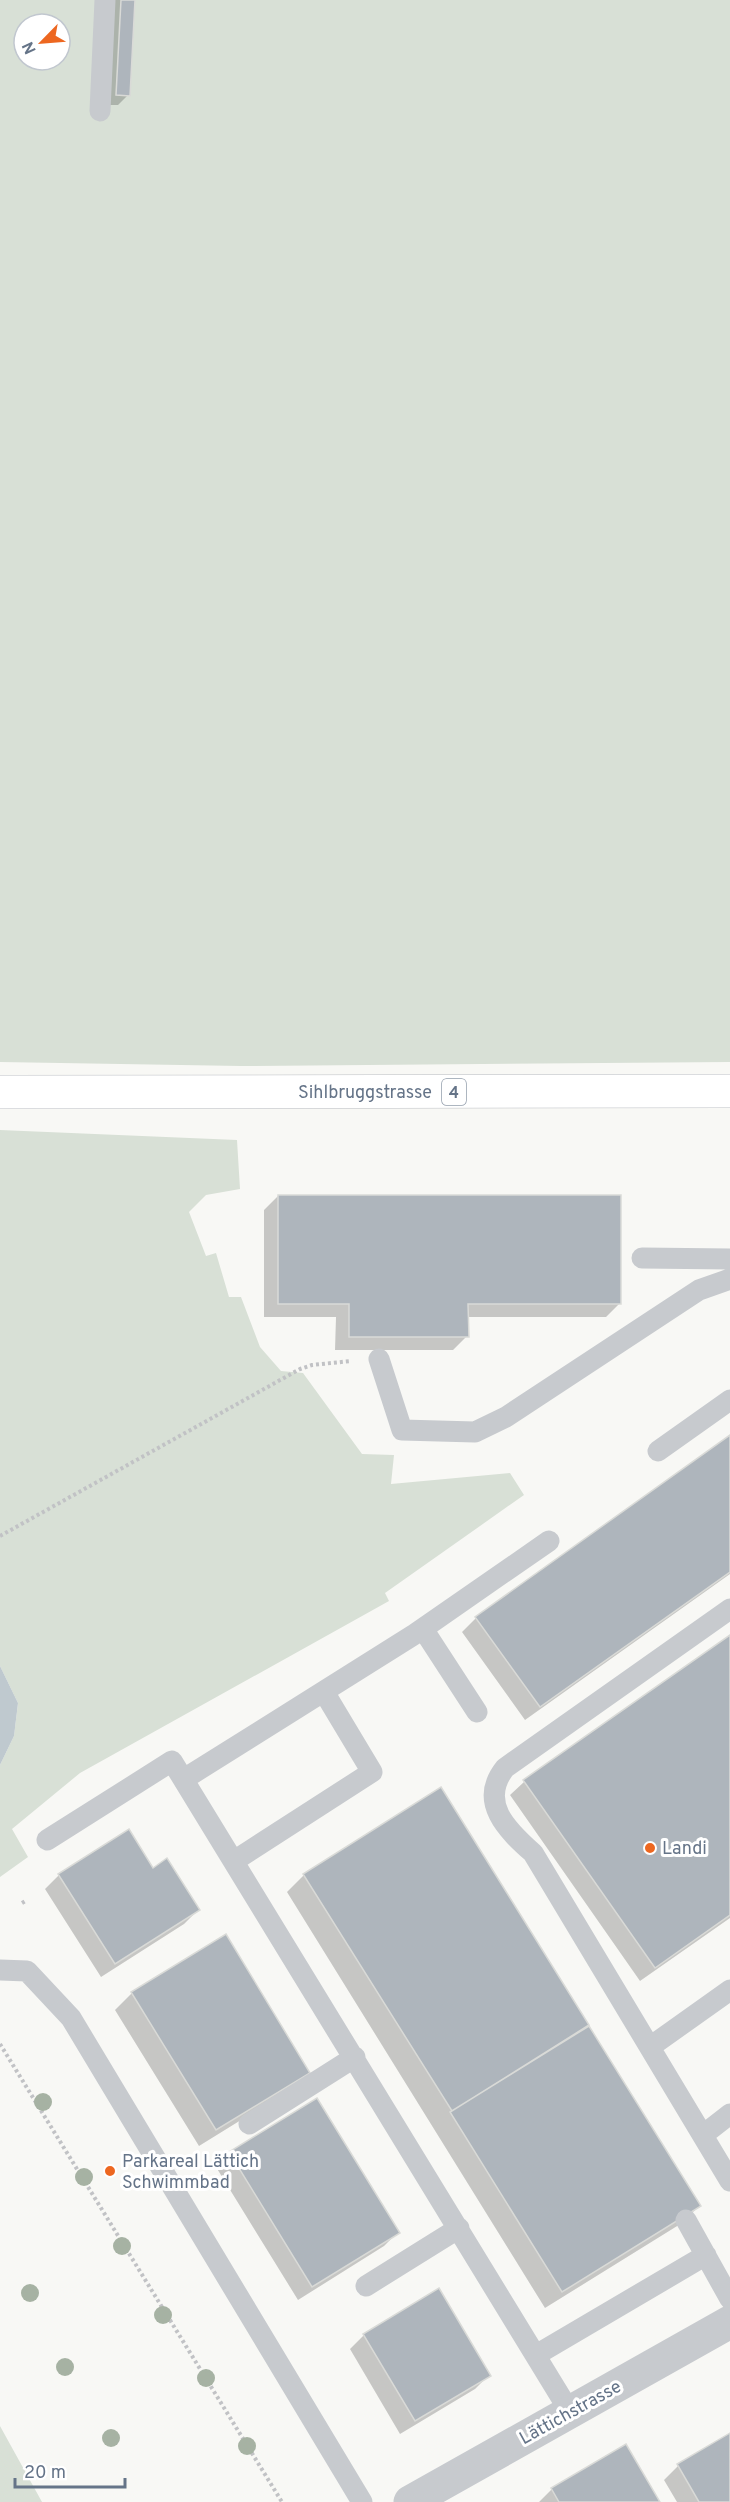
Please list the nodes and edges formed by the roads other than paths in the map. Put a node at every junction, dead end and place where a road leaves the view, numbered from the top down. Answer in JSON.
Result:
{"nodes":[{"id":1,"x":105,"y":0,"type":"edge"},
{"id":2,"x":100,"y":111,"type":"dead end"},
{"id":3,"x":730,"y":1091,"type":"edge"},
{"id":4,"x":0,"y":1092,"type":"edge"},
{"id":5,"x":642,"y":1258,"type":"dead end"},
{"id":6,"x":730,"y":1259,"type":"edge"},
{"id":7,"x":730,"y":1279,"type":"edge"},
{"id":8,"x":379,"y":1359,"type":"road end"},
{"id":9,"x":730,"y":1400,"type":"edge"},
{"id":10,"x":658,"y":1451,"type":"dead end"},
{"id":11,"x":549,"y":1541,"type":"dead end"},
{"id":12,"x":730,"y":1609,"type":"edge"},
{"id":13,"x":423,"y":1629,"type":"junction"},
{"id":14,"x":324,"y":1692,"type":"junction"},
{"id":15,"x":477,"y":1712,"type":"dead end"},
{"id":16,"x":184,"y":1779,"type":"junction"},
{"id":17,"x":47,"y":1840,"type":"dead end"},
{"id":18,"x":234,"y":1861,"type":"junction"},
{"id":19,"x":0,"y":1970,"type":"edge"},
{"id":20,"x":730,"y":1990,"type":"edge"},
{"id":21,"x":650,"y":2047,"type":"junction"},
{"id":22,"x":355,"y":2057,"type":"junction"},
{"id":23,"x":730,"y":2114,"type":"edge"},
{"id":24,"x":249,"y":2124,"type":"dead end"},
{"id":25,"x":703,"y":2135,"type":"junction"},
{"id":26,"x":730,"y":2181,"type":"edge"},
{"id":27,"x":686,"y":2220,"type":"dead end"},
{"id":28,"x":459,"y":2228,"type":"junction"},
{"id":29,"x":705,"y":2256,"type":"junction"},
{"id":30,"x":366,"y":2286,"type":"dead end"},
{"id":31,"x":730,"y":2299,"type":"edge"},
{"id":32,"x":730,"y":2322,"type":"edge"},
{"id":33,"x":536,"y":2355,"type":"junction"},
{"id":34,"x":570,"y":2412,"type":"junction"},
{"id":35,"x":362,"y":2502,"type":"edge"},
{"id":36,"x":410,"y":2502,"type":"edge"}],
"edges":[{"from":1,"to":2,"type":"lane"},
{"from":3,"to":4,"type":"main road","name":"Sihlbruggstrasse","number":"4"},
{"from":5,"to":6,"type":"lane"},
{"from":7,"to":8,"type":"lane"},
{"from":9,"to":10,"type":"lane"},
{"from":11,"to":13,"type":"lane"},
{"from":12,"to":21,"type":"lane"},
{"from":13,"to":14,"type":"lane"},
{"from":13,"to":15,"type":"lane"},
{"from":14,"to":16,"type":"lane"},
{"from":14,"to":18,"type":"lane"},
{"from":16,"to":17,"type":"lane"},
{"from":16,"to":18,"type":"lane"},
{"from":18,"to":22,"type":"lane"},
{"from":19,"to":35,"type":"lane"},
{"from":20,"to":21,"type":"lane"},
{"from":21,"to":25,"type":"lane"},
{"from":22,"to":24,"type":"lane"},
{"from":22,"to":28,"type":"lane"},
{"from":23,"to":25,"type":"lane"},
{"from":25,"to":26,"type":"lane"},
{"from":27,"to":29,"type":"lane"},
{"from":28,"to":30,"type":"lane"},
{"from":28,"to":33,"type":"lane"},
{"from":29,"to":31,"type":"lane"},
{"from":29,"to":33,"type":"lane"},
{"from":32,"to":34,"type":"street","name":"Lättichstrasse"},
{"from":33,"to":34,"type":"lane"},
{"from":34,"to":36,"type":"street","name":"Lättichstrasse"}]}
